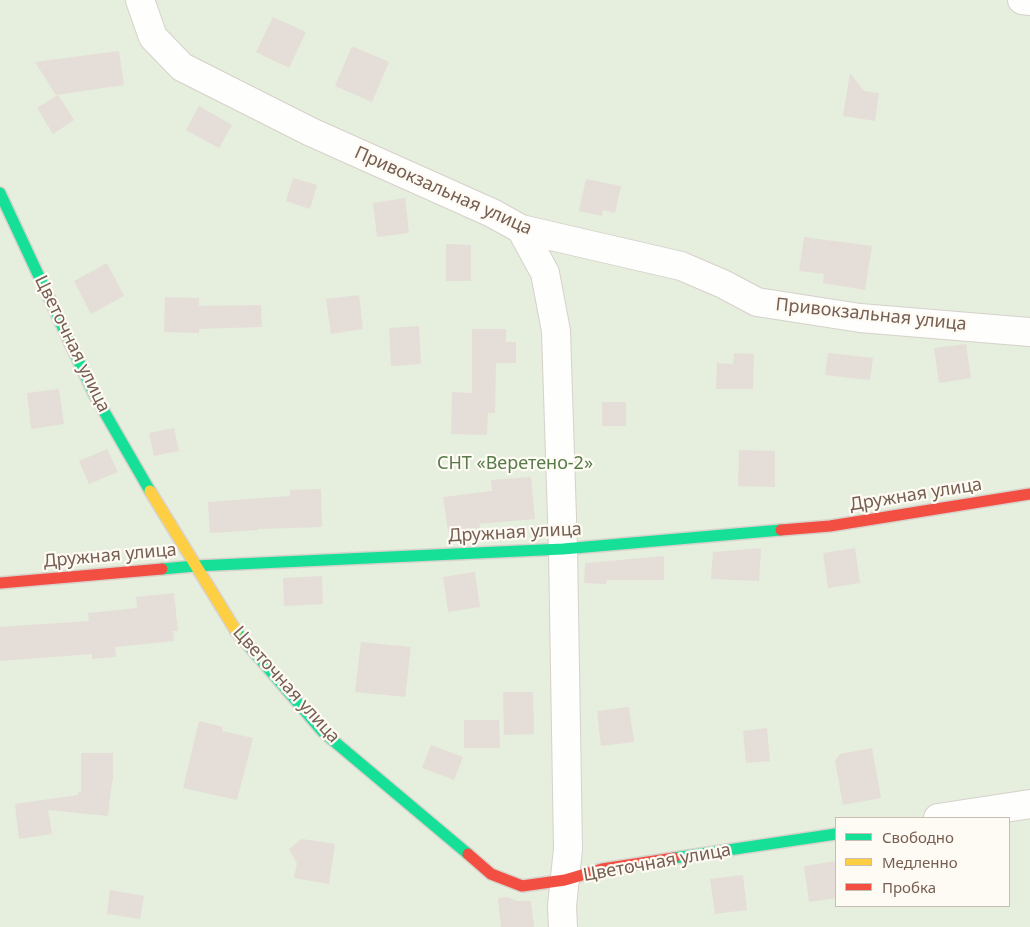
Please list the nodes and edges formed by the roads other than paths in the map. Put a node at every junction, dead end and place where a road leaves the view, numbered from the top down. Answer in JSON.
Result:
{"nodes":[{"id":1,"x":140,"y":0,"type":"edge"},
{"id":2,"x":1022,"y":0,"type":"edge"},
{"id":3,"x":1030,"y":2,"type":"edge"},
{"id":4,"x":0,"y":193,"type":"edge"},
{"id":5,"x":521,"y":228,"type":"junction"},
{"id":6,"x":1030,"y":332,"type":"edge"},
{"id":7,"x":1030,"y":494,"type":"edge"},
{"id":8,"x":563,"y":549,"type":"junction"},
{"id":9,"x":195,"y":566,"type":"junction"},
{"id":10,"x":0,"y":584,"type":"edge"},
{"id":11,"x":1030,"y":804,"type":"edge"},
{"id":12,"x":945,"y":817,"type":"edge"},
{"id":13,"x":835,"y":834,"type":"edge"},
{"id":14,"x":565,"y":880,"type":"junction"},
{"id":15,"x":563,"y":927,"type":"edge"}],
"edges":[{"from":1,"to":5,"type":"street","name":"Привокзальная улица"},
{"from":2,"to":3,"type":"street"},
{"from":4,"to":9,"type":"street","name":"Цветочная улица"},
{"from":5,"to":6,"type":"street","name":"Привокзальная улица"},
{"from":5,"to":8,"type":"street"},
{"from":7,"to":8,"type":"street","name":"Дружная улица"},
{"from":8,"to":9,"type":"street","name":"Дружная улица"},
{"from":8,"to":14,"type":"street"},
{"from":9,"to":10,"type":"street","name":"Дружная улица"},
{"from":9,"to":14,"type":"street","name":"Цветочная улица"},
{"from":11,"to":12,"type":"street"},
{"from":13,"to":14,"type":"street","name":"Цветочная улица"},
{"from":14,"to":15,"type":"street"}]}
